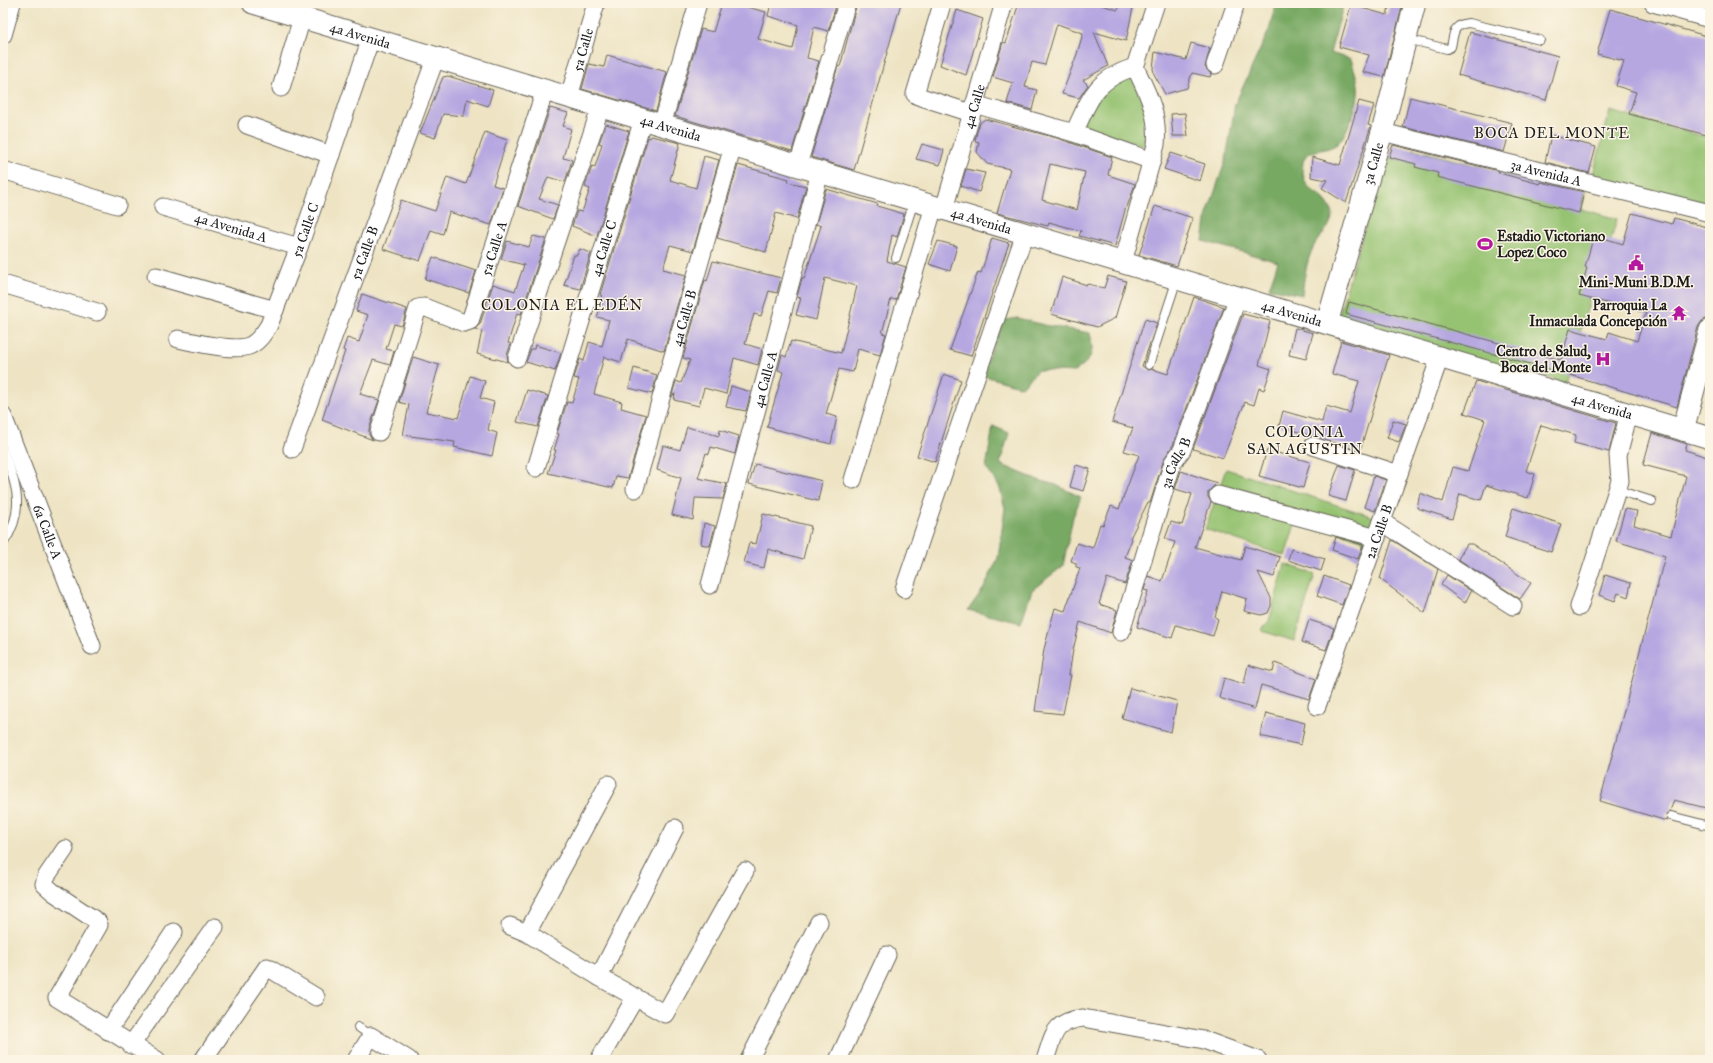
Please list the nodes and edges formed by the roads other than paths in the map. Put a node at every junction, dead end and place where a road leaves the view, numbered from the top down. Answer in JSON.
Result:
{"nodes":[{"id":1,"x":12,"y":3,"type":"edge"},
{"id":2,"x":253,"y":3,"type":"edge"},
{"id":3,"x":596,"y":3,"type":"edge"},
{"id":4,"x":698,"y":3,"type":"edge"},
{"id":5,"x":848,"y":3,"type":"edge"},
{"id":6,"x":1004,"y":3,"type":"edge"},
{"id":7,"x":1156,"y":3,"type":"edge"},
{"id":8,"x":1236,"y":3,"type":"edge"},
{"id":9,"x":1415,"y":3,"type":"edge"},
{"id":10,"x":1653,"y":3,"type":"edge"},
{"id":11,"x":942,"y":4,"type":"dead end"},
{"id":12,"x":302,"y":18,"type":"junction"},
{"id":13,"x":1710,"y":19,"type":"edge"},
{"id":14,"x":3,"y":36,"type":"edge"},
{"id":15,"x":371,"y":38,"type":"junction"},
{"id":16,"x":1406,"y":39,"type":"junction"},
{"id":17,"x":1540,"y":40,"type":"dead end"},
{"id":18,"x":436,"y":57,"type":"junction"},
{"id":19,"x":1215,"y":65,"type":"dead end"},
{"id":20,"x":1135,"y":67,"type":"junction"},
{"id":21,"x":281,"y":88,"type":"dead end"},
{"id":22,"x":545,"y":90,"type":"junction"},
{"id":23,"x":568,"y":97,"type":"junction"},
{"id":24,"x":601,"y":106,"type":"junction"},
{"id":25,"x":973,"y":108,"type":"junction"},
{"id":26,"x":642,"y":119,"type":"junction"},
{"id":27,"x":247,"y":125,"type":"dead end"},
{"id":28,"x":662,"y":125,"type":"junction"},
{"id":29,"x":1382,"y":132,"type":"junction"},
{"id":30,"x":1074,"y":133,"type":"junction"},
{"id":31,"x":733,"y":146,"type":"junction"},
{"id":32,"x":331,"y":155,"type":"junction"},
{"id":33,"x":1152,"y":161,"type":"junction"},
{"id":34,"x":798,"y":165,"type":"junction"},
{"id":35,"x":3,"y":170,"type":"edge"},
{"id":36,"x":820,"y":172,"type":"junction"},
{"id":37,"x":914,"y":200,"type":"junction"},
{"id":38,"x":117,"y":205,"type":"dead end"},
{"id":39,"x":163,"y":207,"type":"dead end"},
{"id":40,"x":939,"y":207,"type":"junction"},
{"id":41,"x":1710,"y":213,"type":"edge"},
{"id":42,"x":1025,"y":233,"type":"junction"},
{"id":43,"x":299,"y":247,"type":"junction"},
{"id":44,"x":896,"y":258,"type":"dead end"},
{"id":45,"x":1123,"y":262,"type":"junction"},
{"id":46,"x":156,"y":276,"type":"dead end"},
{"id":47,"x":1177,"y":278,"type":"junction"},
{"id":48,"x":3,"y":284,"type":"edge"},
{"id":49,"x":1238,"y":297,"type":"junction"},
{"id":50,"x":275,"y":310,"type":"junction"},
{"id":51,"x":97,"y":312,"type":"dead end"},
{"id":52,"x":1328,"y":323,"type":"junction"},
{"id":53,"x":1710,"y":330,"type":"edge"},
{"id":54,"x":178,"y":339,"type":"dead end"},
{"id":55,"x":1440,"y":357,"type":"junction"},
{"id":56,"x":517,"y":358,"type":"dead end"},
{"id":57,"x":1149,"y":365,"type":"dead end"},
{"id":58,"x":1629,"y":413,"type":"junction"},
{"id":59,"x":3,"y":416,"type":"edge"},
{"id":60,"x":1683,"y":430,"type":"junction"},
{"id":61,"x":379,"y":432,"type":"dead end"},
{"id":62,"x":1710,"y":438,"type":"edge"},
{"id":63,"x":1313,"y":446,"type":"dead end"},
{"id":64,"x":292,"y":449,"type":"dead end"},
{"id":65,"x":3,"y":450,"type":"edge"},
{"id":66,"x":536,"y":468,"type":"dead end"},
{"id":67,"x":1399,"y":474,"type":"junction"},
{"id":68,"x":853,"y":480,"type":"dead end"},
{"id":69,"x":635,"y":489,"type":"dead end"},
{"id":70,"x":1617,"y":490,"type":"junction"},
{"id":71,"x":1218,"y":496,"type":"dead end"},
{"id":72,"x":1652,"y":501,"type":"dead end"},
{"id":73,"x":1382,"y":522,"type":"junction"},
{"id":74,"x":1376,"y":538,"type":"junction"},
{"id":75,"x":3,"y":544,"type":"edge"},
{"id":76,"x":710,"y":586,"type":"dead end"},
{"id":77,"x":904,"y":589,"type":"dead end"},
{"id":78,"x":1514,"y":606,"type":"dead end"},
{"id":79,"x":1579,"y":607,"type":"dead end"},
{"id":80,"x":1121,"y":632,"type":"dead end"},
{"id":81,"x":92,"y":646,"type":"dead end"},
{"id":82,"x":1317,"y":706,"type":"dead end"},
{"id":83,"x":608,"y":784,"type":"dead end"},
{"id":84,"x":1671,"y":816,"type":"dead end"},
{"id":85,"x":1710,"y":826,"type":"edge"},
{"id":86,"x":674,"y":828,"type":"dead end"},
{"id":87,"x":65,"y":848,"type":"dead end"},
{"id":88,"x":745,"y":871,"type":"dead end"},
{"id":89,"x":819,"y":922,"type":"dead end"},
{"id":90,"x":510,"y":926,"type":"dead end"},
{"id":91,"x":215,"y":927,"type":"dead end"},
{"id":92,"x":174,"y":932,"type":"dead end"},
{"id":93,"x":527,"y":933,"type":"junction"},
{"id":94,"x":887,"y":955,"type":"dead end"},
{"id":95,"x":599,"y":977,"type":"junction"},
{"id":96,"x":316,"y":997,"type":"dead end"},
{"id":97,"x":635,"y":998,"type":"junction"},
{"id":98,"x":108,"y":1030,"type":"junction"},
{"id":99,"x":131,"y":1045,"type":"junction"},
{"id":100,"x":157,"y":1060,"type":"edge"},
{"id":101,"x":203,"y":1060,"type":"edge"},
{"id":102,"x":356,"y":1060,"type":"edge"},
{"id":103,"x":409,"y":1060,"type":"edge"},
{"id":104,"x":599,"y":1060,"type":"edge"},
{"id":105,"x":749,"y":1060,"type":"edge"},
{"id":106,"x":838,"y":1060,"type":"edge"},
{"id":107,"x":1046,"y":1060,"type":"edge"},
{"id":108,"x":1258,"y":1060,"type":"edge"}],
"edges":[{"from":1,"to":14,"type":"street"},
{"from":2,"to":12,"type":"street","name":"4a Avenida"},
{"from":3,"to":23,"type":"street","name":"5a Calle"},
{"from":4,"to":28,"type":"street"},
{"from":5,"to":34,"type":"street"},
{"from":6,"to":25,"type":"street","name":"4a Calle"},
{"from":7,"to":20,"type":"street"},
{"from":8,"to":19,"type":"street"},
{"from":9,"to":16,"type":"street","name":"3a Calle"},
{"from":10,"to":13,"type":"street"},
{"from":11,"to":25,"type":"street"},
{"from":12,"to":15,"type":"street","name":"4a Avenida"},
{"from":12,"to":21,"type":"street"},
{"from":15,"to":18,"type":"street","name":"4a Avenida"},
{"from":15,"to":32,"type":"street","name":"5a Calle C"},
{"from":16,"to":17,"type":"lane"},
{"from":16,"to":29,"type":"street","name":"3a Calle"},
{"from":18,"to":22,"type":"street","name":"4a Avenida"},
{"from":18,"to":64,"type":"street","name":"5a Calle B"},
{"from":20,"to":30,"type":"street"},
{"from":20,"to":33,"type":"street"},
{"from":22,"to":23,"type":"street","name":"4a Avenida"},
{"from":22,"to":61,"type":"street","name":"5a Calle A"},
{"from":23,"to":24,"type":"street","name":"4a Avenida"},
{"from":24,"to":26,"type":"street","name":"4a Avenida"},
{"from":24,"to":56,"type":"street"},
{"from":25,"to":30,"type":"street"},
{"from":25,"to":40,"type":"street","name":"4a Calle"},
{"from":26,"to":28,"type":"street","name":"4a Avenida"},
{"from":26,"to":66,"type":"street","name":"4a Calle C"},
{"from":27,"to":32,"type":"street"},
{"from":28,"to":31,"type":"street","name":"4a Avenida"},
{"from":29,"to":41,"type":"street","name":"3a Avenida A"},
{"from":29,"to":52,"type":"street","name":"3a Calle"},
{"from":30,"to":33,"type":"street"},
{"from":31,"to":34,"type":"street","name":"4a Avenida"},
{"from":31,"to":69,"type":"street","name":"4a Calle B"},
{"from":32,"to":43,"type":"street","name":"5a Calle C"},
{"from":33,"to":45,"type":"street"},
{"from":34,"to":36,"type":"street","name":"4a Avenida"},
{"from":35,"to":38,"type":"street"},
{"from":36,"to":37,"type":"street","name":"4a Avenida"},
{"from":36,"to":76,"type":"street","name":"4a Calle A"},
{"from":37,"to":40,"type":"street","name":"4a Avenida"},
{"from":37,"to":44,"type":"lane"},
{"from":39,"to":43,"type":"street","name":"4a Avenida A"},
{"from":40,"to":42,"type":"street","name":"4a Avenida"},
{"from":40,"to":68,"type":"street","name":"4a Calle"},
{"from":42,"to":45,"type":"street","name":"4a Avenida"},
{"from":42,"to":77,"type":"street"},
{"from":43,"to":50,"type":"street","name":"5a Calle C"},
{"from":45,"to":47,"type":"street","name":"4a Avenida"},
{"from":46,"to":50,"type":"street"},
{"from":47,"to":49,"type":"street","name":"4a Avenida"},
{"from":47,"to":57,"type":"lane"},
{"from":48,"to":51,"type":"street"},
{"from":49,"to":52,"type":"street","name":"4a Avenida"},
{"from":49,"to":80,"type":"street","name":"3a Calle B"},
{"from":50,"to":54,"type":"street","name":"5a Calle C"},
{"from":52,"to":55,"type":"street","name":"4a Avenida"},
{"from":53,"to":60,"type":"street"},
{"from":55,"to":58,"type":"street","name":"4a Avenida"},
{"from":55,"to":67,"type":"street","name":"2a Calle B"},
{"from":58,"to":60,"type":"street","name":"4a Avenida"},
{"from":58,"to":70,"type":"street"},
{"from":59,"to":81,"type":"street","name":"6a Calle A"},
{"from":60,"to":62,"type":"street","name":"4a Avenida"},
{"from":63,"to":67,"type":"street"},
{"from":65,"to":75,"type":"lane"},
{"from":67,"to":73,"type":"street","name":"2a Calle B"},
{"from":70,"to":72,"type":"lane"},
{"from":70,"to":79,"type":"street"},
{"from":71,"to":74,"type":"street"},
{"from":73,"to":74,"type":"street","name":"2a Calle B"},
{"from":73,"to":78,"type":"street"},
{"from":74,"to":82,"type":"street","name":"2a Calle B"},
{"from":83,"to":93,"type":"street"},
{"from":84,"to":85,"type":"lane"},
{"from":86,"to":95,"type":"street"},
{"from":87,"to":98,"type":"street"},
{"from":88,"to":97,"type":"street"},
{"from":89,"to":105,"type":"street"},
{"from":90,"to":93,"type":"street"},
{"from":91,"to":99,"type":"street"},
{"from":92,"to":98,"type":"street"},
{"from":93,"to":95,"type":"street"},
{"from":94,"to":106,"type":"street"},
{"from":95,"to":97,"type":"street"},
{"from":96,"to":101,"type":"street"},
{"from":97,"to":104,"type":"street"},
{"from":98,"to":99,"type":"street"},
{"from":99,"to":100,"type":"street"},
{"from":102,"to":103,"type":"street"},
{"from":107,"to":108,"type":"street"}]}
